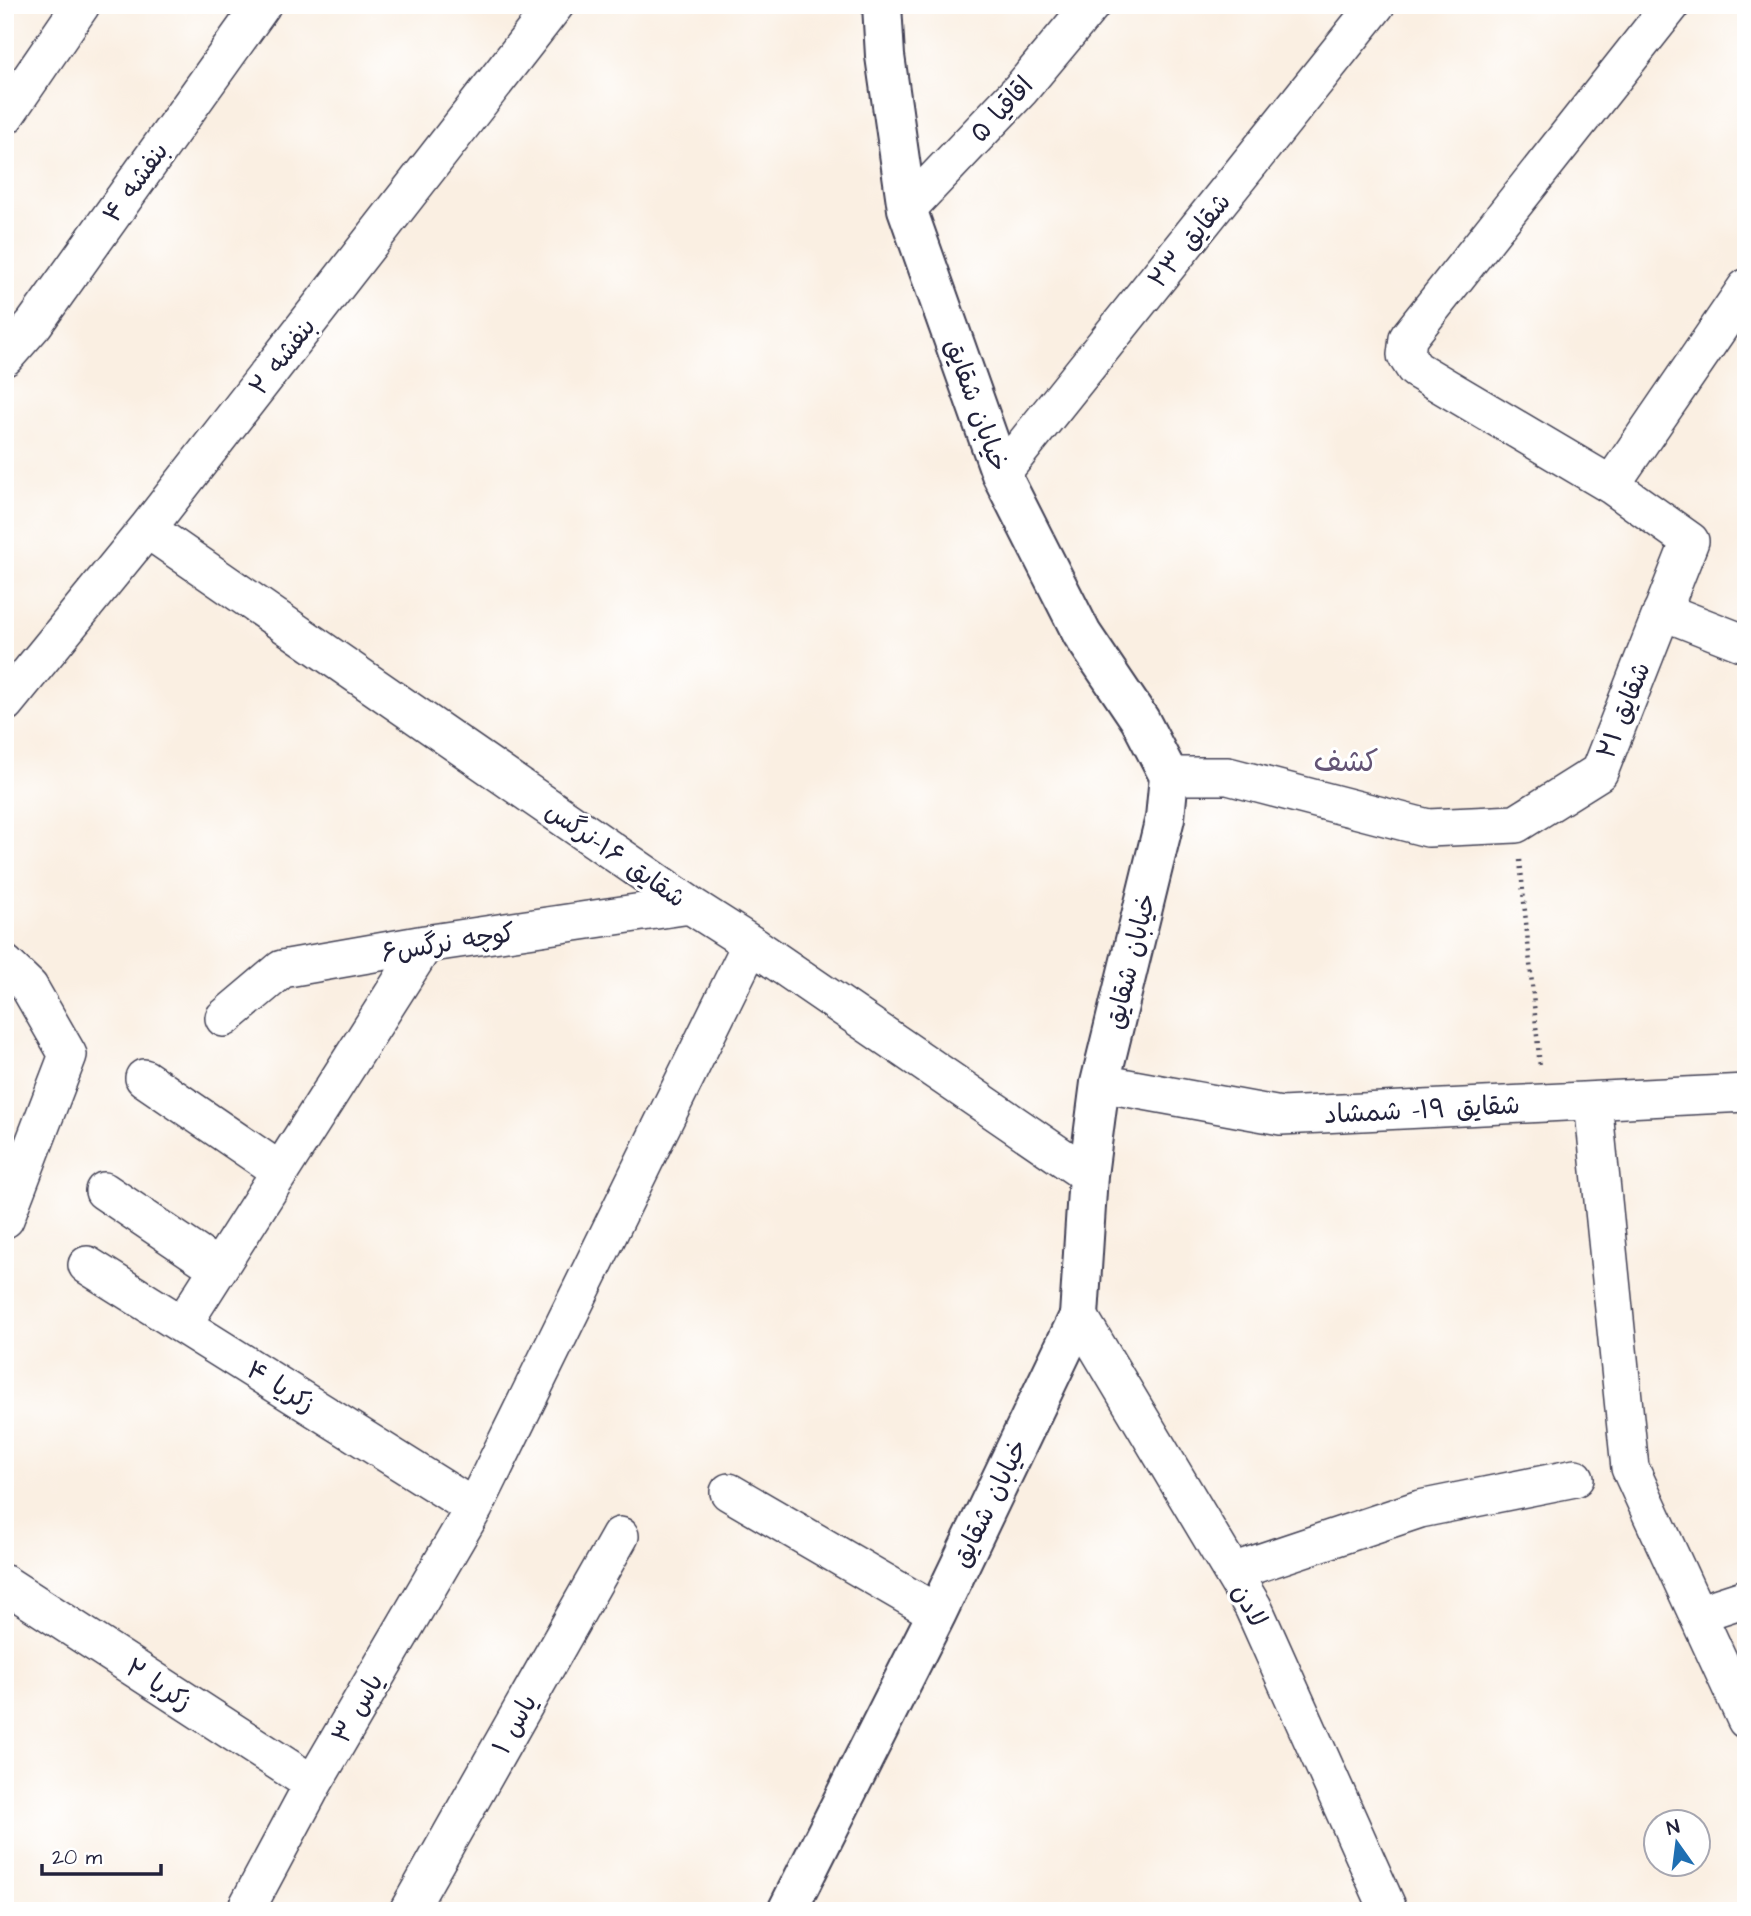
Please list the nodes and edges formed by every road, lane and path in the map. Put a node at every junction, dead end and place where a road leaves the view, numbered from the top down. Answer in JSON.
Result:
{"nodes":[{"id":1,"x":81,"y":5,"type":"edge"},
{"id":2,"x":262,"y":5,"type":"edge"},
{"id":3,"x":555,"y":5,"type":"edge"},
{"id":4,"x":882,"y":5,"type":"edge"},
{"id":5,"x":1091,"y":5,"type":"edge"},
{"id":6,"x":1376,"y":5,"type":"edge"},
{"id":7,"x":1671,"y":5,"type":"edge"},
{"id":8,"x":5,"y":116,"type":"edge"},
{"id":9,"x":908,"y":209,"type":"junction"},
{"id":10,"x":1746,"y":288,"type":"edge"},
{"id":11,"x":5,"y":357,"type":"edge"},
{"id":12,"x":1001,"y":474,"type":"junction"},
{"id":13,"x":1611,"y":485,"type":"junction"},
{"id":14,"x":147,"y":529,"type":"junction"},
{"id":15,"x":1662,"y":611,"type":"junction"},
{"id":16,"x":1746,"y":644,"type":"edge"},
{"id":17,"x":5,"y":704,"type":"edge"},
{"id":18,"x":1169,"y":776,"type":"junction"},
{"id":19,"x":1516,"y":824,"type":"junction"},
{"id":20,"x":690,"y":905,"type":"junction"},
{"id":21,"x":425,"y":944,"type":"junction"},
{"id":22,"x":751,"y":944,"type":"junction"},
{"id":23,"x":5,"y":964,"type":"edge"},
{"id":24,"x":224,"y":1018,"type":"dead end"},
{"id":25,"x":144,"y":1078,"type":"dead end"},
{"id":26,"x":1100,"y":1083,"type":"junction"},
{"id":27,"x":1746,"y":1093,"type":"edge"},
{"id":28,"x":1594,"y":1101,"type":"junction"},
{"id":29,"x":1544,"y":1103,"type":"junction"},
{"id":30,"x":280,"y":1171,"type":"junction"},
{"id":31,"x":1088,"y":1175,"type":"junction"},
{"id":32,"x":104,"y":1191,"type":"dead end"},
{"id":33,"x":5,"y":1219,"type":"edge"},
{"id":34,"x":87,"y":1265,"type":"dead end"},
{"id":35,"x":218,"y":1268,"type":"junction"},
{"id":36,"x":1079,"y":1316,"type":"junction"},
{"id":37,"x":183,"y":1324,"type":"junction"},
{"id":38,"x":1575,"y":1478,"type":"dead end"},
{"id":39,"x":729,"y":1492,"type":"dead end"},
{"id":40,"x":474,"y":1508,"type":"junction"},
{"id":41,"x":620,"y":1536,"type":"dead end"},
{"id":42,"x":1232,"y":1572,"type":"junction"},
{"id":43,"x":5,"y":1584,"type":"edge"},
{"id":44,"x":1746,"y":1598,"type":"edge"},
{"id":45,"x":937,"y":1613,"type":"junction"},
{"id":46,"x":1697,"y":1614,"type":"junction"},
{"id":47,"x":1746,"y":1720,"type":"edge"},
{"id":48,"x":313,"y":1784,"type":"junction"},
{"id":49,"x":245,"y":1911,"type":"edge"},
{"id":50,"x":408,"y":1911,"type":"edge"},
{"id":51,"x":787,"y":1911,"type":"edge"},
{"id":52,"x":1389,"y":1911,"type":"edge"}],
"edges":[{"from":1,"to":8,"type":"street"},
{"from":2,"to":11,"type":"street","name":"بنفشه ۴"},
{"from":3,"to":14,"type":"street","name":"بنفشه ۲"},
{"from":4,"to":9,"type":"street","name":"خیابان شقایق"},
{"from":5,"to":9,"type":"street","name":"اقاقیا ۵"},
{"from":6,"to":12,"type":"street","name":"شقایق ۲۳"},
{"from":7,"to":13,"type":"street"},
{"from":9,"to":12,"type":"street","name":"خیابان شقایق"},
{"from":10,"to":13,"type":"street"},
{"from":12,"to":18,"type":"street","name":"خیابان شقایق"},
{"from":13,"to":15,"type":"street","name":"شقایق ۲۱"},
{"from":14,"to":17,"type":"street","name":"بنفشه ۲"},
{"from":14,"to":20,"type":"street","name":"شقایق ۱۶-نرگس"},
{"from":15,"to":16,"type":"street"},
{"from":15,"to":19,"type":"street","name":"شقایق ۲۱"},
{"from":18,"to":19,"type":"street","name":"شقایق ۲۱"},
{"from":18,"to":26,"type":"street","name":"خیابان شقایق"},
{"from":19,"to":29,"type":"path"},
{"from":20,"to":21,"type":"street","name":"کوچه نرگس۶"},
{"from":20,"to":22,"type":"street","name":"شقایق ۱۶-نرگس"},
{"from":21,"to":24,"type":"street","name":"کوچه نرگس۶"},
{"from":21,"to":30,"type":"street"},
{"from":22,"to":31,"type":"street","name":"شقایق ۱۶-نرگس"},
{"from":22,"to":40,"type":"street","name":"یاس ۳"},
{"from":23,"to":33,"type":"street"},
{"from":25,"to":30,"type":"street"},
{"from":26,"to":29,"type":"street","name":"شقایق ۱۹- شمشاد"},
{"from":26,"to":31,"type":"street","name":"خیابان شقایق"},
{"from":27,"to":28,"type":"street","name":"شقایق ۱۹- شمشاد"},
{"from":28,"to":29,"type":"street","name":"شقایق ۱۹- شمشاد"},
{"from":28,"to":46,"type":"street"},
{"from":30,"to":35,"type":"street"},
{"from":31,"to":36,"type":"street","name":"خیابان شقایق"},
{"from":32,"to":35,"type":"street"},
{"from":34,"to":37,"type":"street","name":"زکریا ۴"},
{"from":35,"to":37,"type":"street"},
{"from":36,"to":42,"type":"street","name":"لادن"},
{"from":36,"to":45,"type":"street","name":"خیابان شقایق"},
{"from":37,"to":40,"type":"street","name":"زکریا ۴"},
{"from":38,"to":42,"type":"street"},
{"from":39,"to":45,"type":"street"},
{"from":40,"to":48,"type":"street","name":"یاس ۳"},
{"from":41,"to":50,"type":"street","name":"یاس ۱"},
{"from":42,"to":52,"type":"street","name":"لادن"},
{"from":43,"to":48,"type":"street","name":"زکریا ۲"},
{"from":44,"to":46,"type":"street"},
{"from":45,"to":51,"type":"street","name":"خیابان شقایق"},
{"from":46,"to":47,"type":"street"},
{"from":48,"to":49,"type":"street","name":"یاس ۳"}]}
